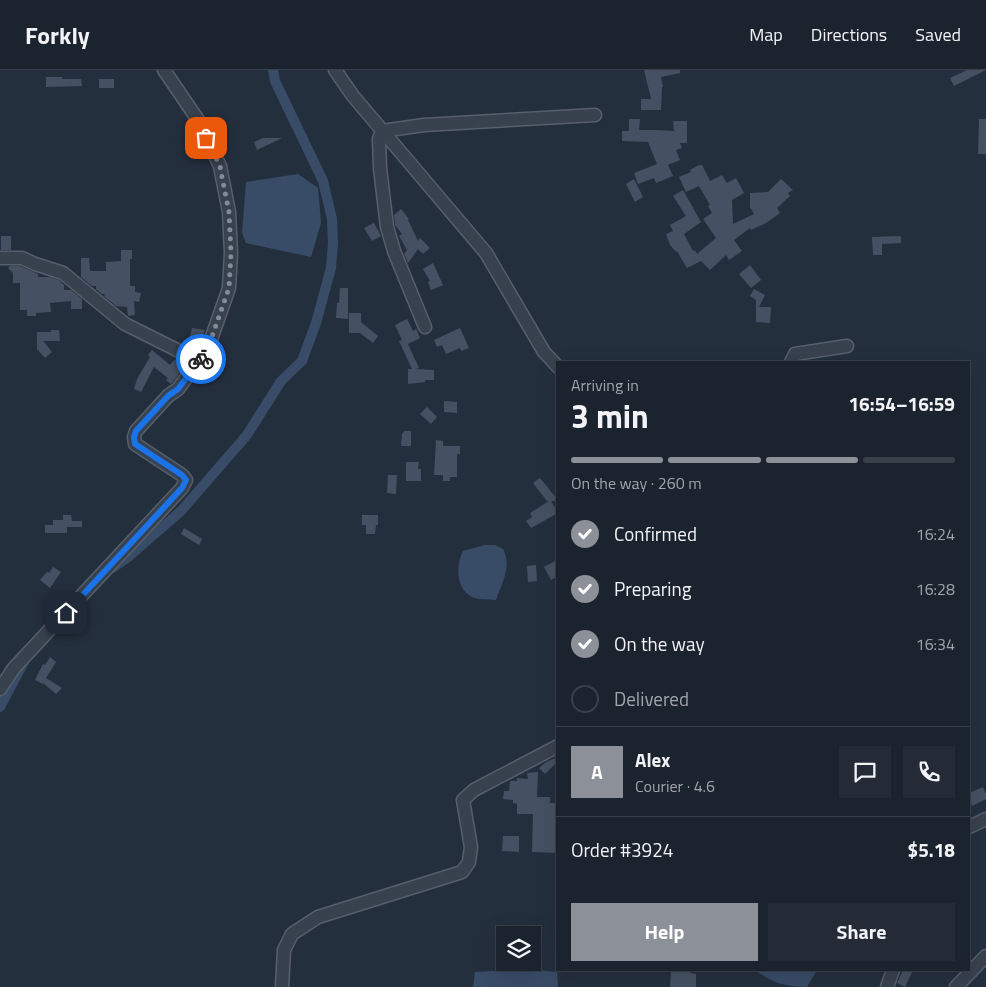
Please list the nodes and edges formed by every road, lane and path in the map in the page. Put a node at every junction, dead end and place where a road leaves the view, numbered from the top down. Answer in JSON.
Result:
{"nodes":[{"id":1,"x":164,"y":70,"type":"edge"},
{"id":2,"x":335,"y":70,"type":"edge"},
{"id":3,"x":595,"y":114,"type":"dead end"},
{"id":4,"x":382,"y":131,"type":"junction"},
{"id":5,"x":0,"y":258,"type":"edge"},
{"id":6,"x":425,"y":327,"type":"dead end"},
{"id":7,"x":847,"y":346,"type":"dead end"},
{"id":8,"x":199,"y":361,"type":"junction"},
{"id":9,"x":792,"y":361,"type":"edge"},
{"id":10,"x":556,"y":365,"type":"edge"},
{"id":11,"x":0,"y":689,"type":"edge"},
{"id":12,"x":556,"y":747,"type":"edge"},
{"id":13,"x":986,"y":819,"type":"edge"},
{"id":14,"x":970,"y":827,"type":"edge"},
{"id":15,"x":986,"y":956,"type":"edge"},
{"id":16,"x":893,"y":971,"type":"edge"},
{"id":17,"x":282,"y":987,"type":"edge"},
{"id":18,"x":888,"y":987,"type":"edge"},
{"id":19,"x":956,"y":987,"type":"edge"}],
"edges":[{"from":1,"to":8,"type":"street"},
{"from":2,"to":4,"type":"street"},
{"from":3,"to":4,"type":"street"},
{"from":4,"to":6,"type":"street"},
{"from":4,"to":10,"type":"street"},
{"from":5,"to":8,"type":"street"},
{"from":7,"to":9,"type":"street"},
{"from":8,"to":11,"type":"street"},
{"from":12,"to":17,"type":"street"},
{"from":13,"to":14,"type":"street"},
{"from":15,"to":19,"type":"street"},
{"from":16,"to":18,"type":"street"}]}
